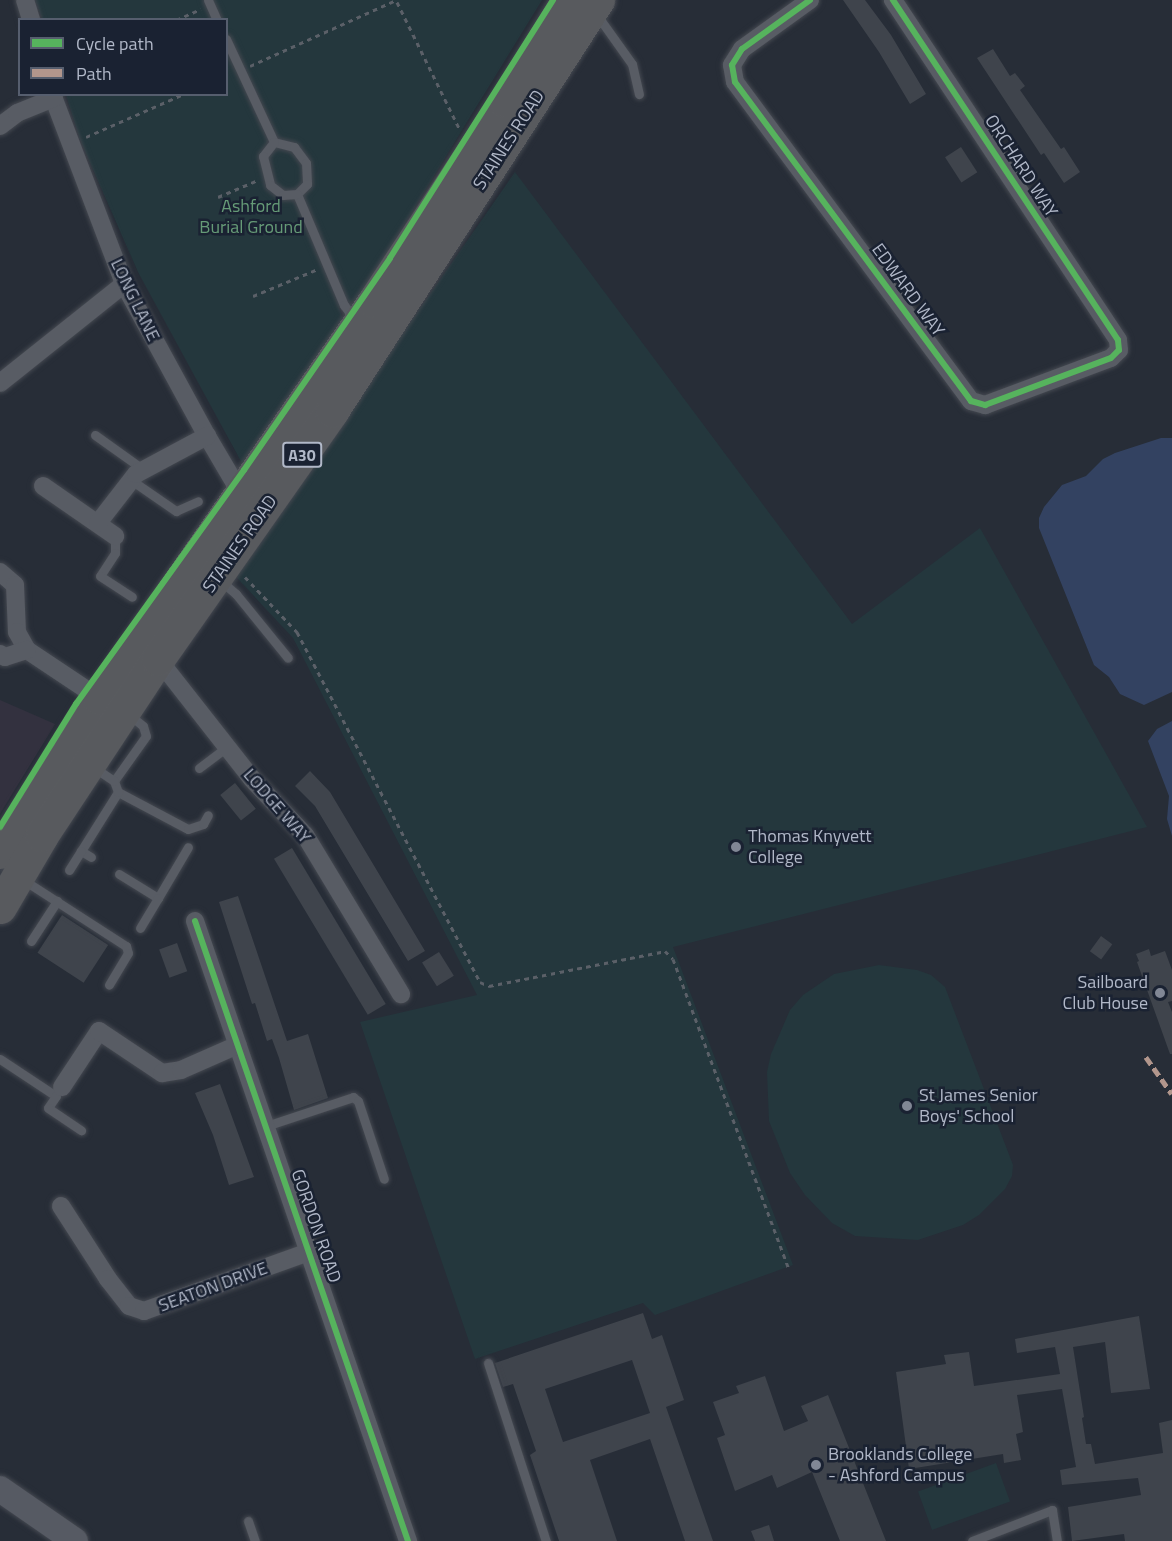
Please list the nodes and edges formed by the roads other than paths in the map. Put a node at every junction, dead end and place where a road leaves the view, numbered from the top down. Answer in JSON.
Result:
{"nodes":[{"id":1,"x":25,"y":0,"type":"edge"},
{"id":2,"x":810,"y":0,"type":"edge"},
{"id":3,"x":893,"y":0,"type":"edge"},
{"id":4,"x":209,"y":2,"type":"edge"},
{"id":5,"x":586,"y":2,"type":"edge"},
{"id":6,"x":30,"y":18,"type":"edge"},
{"id":7,"x":217,"y":18,"type":"edge"},
{"id":8,"x":228,"y":43,"type":"edge"},
{"id":9,"x":639,"y":94,"type":"dead end"},
{"id":10,"x":53,"y":97,"type":"edge"},
{"id":11,"x":0,"y":126,"type":"edge"},
{"id":12,"x":274,"y":142,"type":"junction"},
{"id":13,"x":297,"y":194,"type":"junction"},
{"id":14,"x":124,"y":284,"type":"junction"},
{"id":15,"x":359,"y":323,"type":"junction"},
{"id":16,"x":1119,"y":350,"type":"joint"},
{"id":17,"x":0,"y":383,"type":"edge"},
{"id":18,"x":95,"y":435,"type":"dead end"},
{"id":19,"x":207,"y":436,"type":"junction"},
{"id":20,"x":138,"y":475,"type":"junction"},
{"id":21,"x":43,"y":486,"type":"dead end"},
{"id":22,"x":243,"y":492,"type":"junction"},
{"id":23,"x":198,"y":501,"type":"dead end"},
{"id":24,"x":98,"y":523,"type":"junction"},
{"id":25,"x":115,"y":536,"type":"joint"},
{"id":26,"x":0,"y":572,"type":"edge"},
{"id":27,"x":227,"y":576,"type":"junction"},
{"id":28,"x":132,"y":597,"type":"dead end"},
{"id":29,"x":27,"y":650,"type":"junction"},
{"id":30,"x":0,"y":655,"type":"edge"},
{"id":31,"x":288,"y":658,"type":"dead end"},
{"id":32,"x":158,"y":659,"type":"junction"},
{"id":33,"x":99,"y":698,"type":"junction"},
{"id":34,"x":137,"y":721,"type":"dead end"},
{"id":35,"x":227,"y":747,"type":"junction"},
{"id":36,"x":199,"y":768,"type":"dead end"},
{"id":37,"x":102,"y":773,"type":"junction"},
{"id":38,"x":118,"y":792,"type":"junction"},
{"id":39,"x":208,"y":815,"type":"dead end"},
{"id":40,"x":188,"y":847,"type":"dead end"},
{"id":41,"x":81,"y":851,"type":"junction"},
{"id":42,"x":91,"y":857,"type":"dead end"},
{"id":43,"x":9,"y":864,"type":"edge"},
{"id":44,"x":69,"y":870,"type":"dead end"},
{"id":45,"x":119,"y":874,"type":"dead end"},
{"id":46,"x":158,"y":898,"type":"junction"},
{"id":47,"x":57,"y":901,"type":"junction"},
{"id":48,"x":0,"y":907,"type":"edge"},
{"id":49,"x":195,"y":921,"type":"dead end"},
{"id":50,"x":140,"y":928,"type":"dead end"},
{"id":51,"x":31,"y":941,"type":"dead end"},
{"id":52,"x":109,"y":985,"type":"dead end"},
{"id":53,"x":401,"y":994,"type":"dead end"},
{"id":54,"x":238,"y":1045,"type":"junction"},
{"id":55,"x":0,"y":1059,"type":"edge"},
{"id":56,"x":62,"y":1087,"type":"dead end"},
{"id":57,"x":266,"y":1126,"type":"junction"},
{"id":58,"x":81,"y":1130,"type":"dead end"},
{"id":59,"x":384,"y":1179,"type":"dead end"},
{"id":60,"x":61,"y":1206,"type":"dead end"},
{"id":61,"x":309,"y":1252,"type":"junction"},
{"id":62,"x":488,"y":1363,"type":"dead end"},
{"id":63,"x":0,"y":1489,"type":"edge"},
{"id":64,"x":248,"y":1521,"type":"dead end"},
{"id":65,"x":75,"y":1541,"type":"edge"},
{"id":66,"x":255,"y":1541,"type":"edge"},
{"id":67,"x":408,"y":1541,"type":"edge"},
{"id":68,"x":546,"y":1541,"type":"edge"},
{"id":69,"x":972,"y":1541,"type":"edge"},
{"id":70,"x":1057,"y":1541,"type":"edge"}],
"edges":[{"from":1,"to":6,"type":"street"},
{"from":2,"to":16,"type":"street","name":"EDWARD WAY"},
{"from":3,"to":16,"type":"street","name":"ORCHARD WAY"},
{"from":4,"to":7,"type":"lane"},
{"from":5,"to":9,"type":"lane"},
{"from":5,"to":15,"type":"highway","name":"STAINES ROAD","number":"A30"},
{"from":5,"to":27,"type":"highway","name":"STAINES ROAD","number":"A30"},
{"from":8,"to":12,"type":"lane"},
{"from":10,"to":11,"type":"street"},
{"from":10,"to":14,"type":"street","name":"LONG LANE"},
{"from":12,"to":13,"type":"lane"},
{"from":12,"to":13,"type":"lane"},
{"from":13,"to":15,"type":"lane"},
{"from":14,"to":17,"type":"street"},
{"from":14,"to":19,"type":"street","name":"LONG LANE"},
{"from":15,"to":22,"type":"highway","name":"STAINES ROAD","number":"A30"},
{"from":18,"to":20,"type":"lane"},
{"from":19,"to":20,"type":"street"},
{"from":19,"to":22,"type":"street","name":"LONG LANE"},
{"from":20,"to":23,"type":"lane"},
{"from":20,"to":24,"type":"street"},
{"from":21,"to":24,"type":"street"},
{"from":22,"to":33,"type":"highway","name":"STAINES ROAD","number":"A30"},
{"from":24,"to":25,"type":"street"},
{"from":25,"to":28,"type":"lane"},
{"from":26,"to":29,"type":"street"},
{"from":27,"to":31,"type":"lane"},
{"from":27,"to":32,"type":"highway","name":"STAINES ROAD","number":"A30"},
{"from":29,"to":30,"type":"street"},
{"from":29,"to":33,"type":"street"},
{"from":32,"to":35,"type":"street","name":"LODGE WAY"},
{"from":32,"to":37,"type":"highway","name":"STAINES ROAD","number":"A30"},
{"from":33,"to":43,"type":"highway","name":"STAINES ROAD","number":"A30"},
{"from":34,"to":37,"type":"lane"},
{"from":35,"to":36,"type":"lane"},
{"from":35,"to":53,"type":"street","name":"LODGE WAY"},
{"from":37,"to":38,"type":"lane"},
{"from":37,"to":43,"type":"highway","name":"STAINES ROAD","number":"A30"},
{"from":38,"to":39,"type":"lane"},
{"from":38,"to":41,"type":"lane"},
{"from":40,"to":46,"type":"lane"},
{"from":41,"to":42,"type":"lane"},
{"from":41,"to":44,"type":"lane"},
{"from":43,"to":47,"type":"lane"},
{"from":43,"to":48,"type":"highway","name":"STAINES ROAD","number":"A30"},
{"from":45,"to":46,"type":"lane"},
{"from":46,"to":50,"type":"lane"},
{"from":47,"to":51,"type":"lane"},
{"from":47,"to":52,"type":"lane"},
{"from":49,"to":54,"type":"street","name":"GORDON ROAD"},
{"from":54,"to":56,"type":"street"},
{"from":54,"to":57,"type":"street","name":"GORDON ROAD"},
{"from":55,"to":58,"type":"lane"},
{"from":57,"to":59,"type":"lane"},
{"from":57,"to":61,"type":"street","name":"GORDON ROAD"},
{"from":60,"to":61,"type":"street","name":"SEATON DRIVE"},
{"from":61,"to":67,"type":"street","name":"GORDON ROAD"},
{"from":62,"to":68,"type":"lane"},
{"from":63,"to":65,"type":"main road"},
{"from":64,"to":66,"type":"lane"},
{"from":69,"to":70,"type":"lane"}]}
